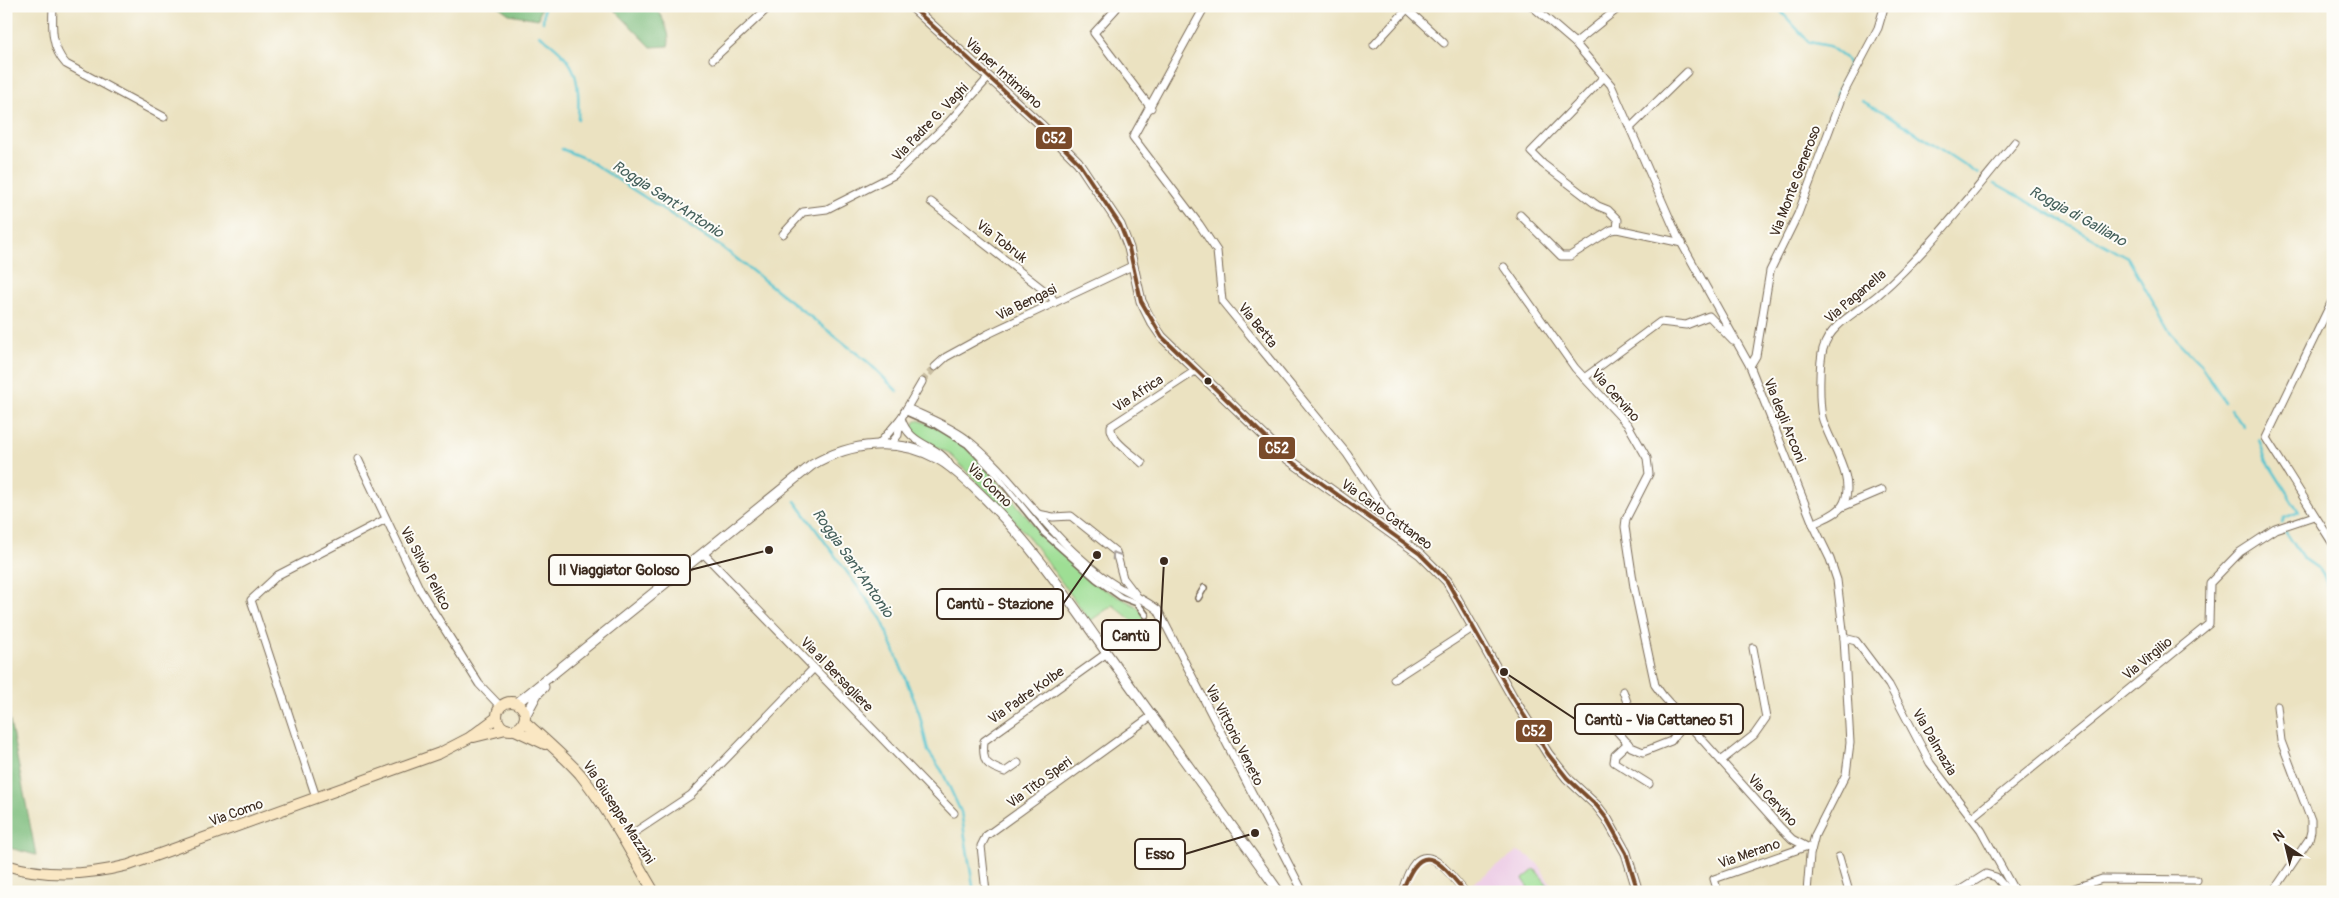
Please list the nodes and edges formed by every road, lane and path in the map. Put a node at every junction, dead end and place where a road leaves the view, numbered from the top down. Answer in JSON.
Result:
{"nodes":[{"id":1,"x":53,"y":6,"type":"edge"},
{"id":2,"x":770,"y":6,"type":"edge"},
{"id":3,"x":912,"y":6,"type":"edge"},
{"id":4,"x":1114,"y":6,"type":"edge"},
{"id":5,"x":1206,"y":6,"type":"edge"},
{"id":6,"x":1532,"y":6,"type":"edge"},
{"id":7,"x":1621,"y":6,"type":"edge"},
{"id":8,"x":1406,"y":8,"type":"edge"},
{"id":9,"x":1883,"y":10,"type":"dead end"},
{"id":10,"x":1444,"y":43,"type":"dead end"},
{"id":11,"x":1575,"y":43,"type":"junction"},
{"id":12,"x":1374,"y":45,"type":"dead end"},
{"id":13,"x":714,"y":59,"type":"dead end"},
{"id":14,"x":1687,"y":72,"type":"dead end"},
{"id":15,"x":1604,"y":76,"type":"junction"},
{"id":16,"x":989,"y":77,"type":"junction"},
{"id":17,"x":1151,"y":108,"type":"junction"},
{"id":18,"x":164,"y":117,"type":"dead end"},
{"id":19,"x":1630,"y":128,"type":"junction"},
{"id":20,"x":2015,"y":142,"type":"dead end"},
{"id":21,"x":931,"y":202,"type":"dead end"},
{"id":22,"x":1520,"y":215,"type":"dead end"},
{"id":23,"x":1617,"y":229,"type":"junction"},
{"id":24,"x":782,"y":234,"type":"dead end"},
{"id":25,"x":1682,"y":243,"type":"junction"},
{"id":26,"x":1132,"y":266,"type":"junction"},
{"id":27,"x":1504,"y":266,"type":"dead end"},
{"id":28,"x":2333,"y":299,"type":"edge"},
{"id":29,"x":1055,"y":302,"type":"junction"},
{"id":30,"x":1740,"y":348,"type":"junction"},
{"id":31,"x":1750,"y":366,"type":"junction"},
{"id":32,"x":935,"y":367,"type":"tunnel mouth"},
{"id":33,"x":1195,"y":371,"type":"junction"},
{"id":34,"x":1584,"y":378,"type":"junction"},
{"id":35,"x":922,"y":382,"type":"tunnel mouth"},
{"id":36,"x":904,"y":413,"type":"junction"},
{"id":37,"x":879,"y":444,"type":"junction"},
{"id":38,"x":890,"y":445,"type":"junction"},
{"id":39,"x":358,"y":459,"type":"dead end"},
{"id":40,"x":1142,"y":463,"type":"dead end"},
{"id":41,"x":951,"y":467,"type":"junction"},
{"id":42,"x":1882,"y":490,"type":"dead end"},
{"id":43,"x":1842,"y":507,"type":"junction"},
{"id":44,"x":1038,"y":514,"type":"junction"},
{"id":45,"x":2314,"y":516,"type":"junction"},
{"id":46,"x":386,"y":519,"type":"junction"},
{"id":47,"x":1813,"y":524,"type":"junction"},
{"id":48,"x":1406,"y":544,"type":"junction"},
{"id":49,"x":2333,"y":544,"type":"edge"},
{"id":50,"x":703,"y":553,"type":"junction"},
{"id":51,"x":1204,"y":588,"type":"dead end"},
{"id":52,"x":1138,"y":597,"type":"junction"},
{"id":53,"x":1198,"y":598,"type":"dead end"},
{"id":54,"x":1146,"y":614,"type":"dead end"},
{"id":55,"x":1474,"y":627,"type":"junction"},
{"id":56,"x":1844,"y":638,"type":"junction"},
{"id":57,"x":1753,"y":648,"type":"dead end"},
{"id":58,"x":1107,"y":653,"type":"junction"},
{"id":59,"x":572,"y":659,"type":"junction"},
{"id":60,"x":814,"y":668,"type":"junction"},
{"id":61,"x":1394,"y":678,"type":"dead end"},
{"id":62,"x":1623,"y":691,"type":"dead end"},
{"id":63,"x":517,"y":703,"type":"junction"},
{"id":64,"x":1671,"y":705,"type":"junction"},
{"id":65,"x":500,"y":706,"type":"junction"},
{"id":66,"x":2277,"y":706,"type":"dead end"},
{"id":67,"x":1153,"y":715,"type":"junction"},
{"id":68,"x":496,"y":718,"type":"junction"},
{"id":69,"x":525,"y":718,"type":"junction"},
{"id":70,"x":1686,"y":721,"type":"junction"},
{"id":71,"x":510,"y":730,"type":"junction"},
{"id":72,"x":1616,"y":730,"type":"dead end"},
{"id":73,"x":469,"y":738,"type":"junction"},
{"id":74,"x":1628,"y":743,"type":"junction"},
{"id":75,"x":557,"y":750,"type":"junction"},
{"id":76,"x":1721,"y":762,"type":"junction"},
{"id":77,"x":1018,"y":763,"type":"dead end"},
{"id":78,"x":1649,"y":784,"type":"dead end"},
{"id":79,"x":316,"y":797,"type":"junction"},
{"id":80,"x":954,"y":813,"type":"dead end"},
{"id":81,"x":1972,"y":817,"type":"junction"},
{"id":82,"x":623,"y":840,"type":"junction"},
{"id":83,"x":1808,"y":848,"type":"junction"},
{"id":84,"x":1839,"y":857,"type":"dead end"},
{"id":85,"x":6,"y":865,"type":"edge"},
{"id":86,"x":2197,"y":880,"type":"dead end"},
{"id":87,"x":654,"y":892,"type":"edge"},
{"id":88,"x":986,"y":892,"type":"edge"},
{"id":89,"x":1279,"y":892,"type":"edge"},
{"id":90,"x":1302,"y":892,"type":"edge"},
{"id":91,"x":1402,"y":892,"type":"edge"},
{"id":92,"x":1465,"y":892,"type":"edge"},
{"id":93,"x":1638,"y":892,"type":"edge"},
{"id":94,"x":1718,"y":892,"type":"edge"},
{"id":95,"x":1807,"y":892,"type":"edge"},
{"id":96,"x":1849,"y":892,"type":"edge"},
{"id":97,"x":1958,"y":892,"type":"edge"},
{"id":98,"x":2009,"y":892,"type":"edge"},
{"id":99,"x":2015,"y":892,"type":"edge"},
{"id":100,"x":2063,"y":892,"type":"edge"},
{"id":101,"x":2273,"y":892,"type":"edge"}],
"edges":[{"from":1,"to":18,"type":"street"},
{"from":2,"to":13,"type":"street"},
{"from":3,"to":16,"type":"street","name":"Via per Intimiano"},
{"from":4,"to":17,"type":"street"},
{"from":5,"to":17,"type":"street","name":"Via Betta"},
{"from":6,"to":11,"type":"street","name":"Via degli Arconi"},
{"from":7,"to":11,"type":"street"},
{"from":8,"to":10,"type":"street"},
{"from":8,"to":12,"type":"street"},
{"from":9,"to":31,"type":"street","name":"Via Monte Generoso"},
{"from":11,"to":15,"type":"street","name":"Via degli Arconi"},
{"from":14,"to":19,"type":"street"},
{"from":15,"to":19,"type":"street","name":"Via degli Arconi"},
{"from":15,"to":23,"type":"street"},
{"from":16,"to":24,"type":"street","name":"Via Padre G. Vaghi"},
{"from":16,"to":26,"type":"street","name":"Via per Intimiano"},
{"from":17,"to":48,"type":"street","name":"Via Betta"},
{"from":19,"to":25,"type":"street","name":"Via degli Arconi"},
{"from":20,"to":43,"type":"street","name":"Via Paganella"},
{"from":21,"to":29,"type":"street","name":"Via Tobruk"},
{"from":22,"to":23,"type":"street"},
{"from":23,"to":25,"type":"street"},
{"from":25,"to":30,"type":"street","name":"Via degli Arconi"},
{"from":26,"to":29,"type":"street","name":"Via Bengasi"},
{"from":26,"to":33,"type":"street","name":"Via Carlo Cattaneo"},
{"from":27,"to":34,"type":"street","name":"Via Cervino"},
{"from":28,"to":45,"type":"street"},
{"from":29,"to":32,"type":"street","name":"Via Bengasi"},
{"from":30,"to":31,"type":"street","name":"Via degli Arconi"},
{"from":30,"to":34,"type":"street"},
{"from":31,"to":47,"type":"street","name":"Via degli Arconi"},
{"from":33,"to":40,"type":"street","name":"Via Africa"},
{"from":33,"to":48,"type":"street","name":"Via Carlo Cattaneo"},
{"from":34,"to":64,"type":"street","name":"Via Cervino"},
{"from":35,"to":36,"type":"street"},
{"from":36,"to":37,"type":"street"},
{"from":36,"to":38,"type":"street"},
{"from":36,"to":41,"type":"street"},
{"from":36,"to":44,"type":"street","name":"Via Vittorio Veneto"},
{"from":36,"to":54,"type":"street"},
{"from":37,"to":38,"type":"street","name":"Via Como"},
{"from":37,"to":50,"type":"street","name":"Via Como"},
{"from":38,"to":41,"type":"street","name":"Via Como"},
{"from":39,"to":46,"type":"street","name":"Via Silvio Pellico"},
{"from":41,"to":58,"type":"street","name":"Via Como"},
{"from":42,"to":43,"type":"street"},
{"from":43,"to":47,"type":"street"},
{"from":44,"to":52,"type":"street","name":"Via Vittorio Veneto"},
{"from":52,"to":44,"type":"street","name":"Via Vittorio Veneto","one_way":true},
{"from":45,"to":49,"type":"street"},
{"from":45,"to":81,"type":"street","name":"Via Virgilio"},
{"from":46,"to":65,"type":"street","name":"Via Silvio Pellico"},
{"from":46,"to":79,"type":"street"},
{"from":47,"to":56,"type":"street","name":"Via degli Arconi"},
{"from":48,"to":55,"type":"street","name":"Via Carlo Cattaneo"},
{"from":50,"to":59,"type":"street","name":"Via Como"},
{"from":50,"to":60,"type":"street","name":"Via al Bersagliere"},
{"from":51,"to":53,"type":"street"},
{"from":52,"to":90,"type":"street","name":"Via Vittorio Veneto"},
{"from":55,"to":61,"type":"street"},
{"from":55,"to":93,"type":"street","name":"Via Carlo Cattaneo"},
{"from":56,"to":81,"type":"street","name":"Via Dalmazia"},
{"from":56,"to":83,"type":"street","name":"Via degli Arconi"},
{"from":57,"to":76,"type":"street"},
{"from":58,"to":67,"type":"street","name":"Via Como"},
{"from":58,"to":77,"type":"street","name":"Via Padre Kolbe"},
{"from":59,"to":63,"type":"street","name":"Via Como"},
{"from":59,"to":69,"type":"street","name":"Via Como"},
{"from":60,"to":80,"type":"street","name":"Via al Bersagliere"},
{"from":60,"to":82,"type":"street"},
{"from":62,"to":64,"type":"street"},
{"from":63,"to":65,"type":"main road"},
{"from":63,"to":69,"type":"main road"},
{"from":64,"to":70,"type":"street","name":"Via Cervino"},
{"from":65,"to":68,"type":"main road"},
{"from":66,"to":101,"type":"street"},
{"from":67,"to":88,"type":"street","name":"Via Tito Speri"},
{"from":67,"to":89,"type":"street","name":"Via Como"},
{"from":68,"to":71,"type":"main road"},
{"from":68,"to":73,"type":"main road","name":"Via Como"},
{"from":69,"to":71,"type":"main road"},
{"from":69,"to":75,"type":"main road","name":"Via Giuseppe Mazzini"},
{"from":70,"to":74,"type":"street"},
{"from":70,"to":76,"type":"street","name":"Via Cervino"},
{"from":71,"to":73,"type":"main road","name":"Via Como"},
{"from":71,"to":75,"type":"main road","name":"Via Giuseppe Mazzini"},
{"from":72,"to":74,"type":"street"},
{"from":73,"to":79,"type":"main road","name":"Via Como"},
{"from":74,"to":78,"type":"street"},
{"from":75,"to":82,"type":"main road","name":"Via Giuseppe Mazzini"},
{"from":76,"to":83,"type":"street","name":"Via Cervino"},
{"from":79,"to":85,"type":"main road","name":"Via Como"},
{"from":81,"to":99,"type":"street","name":"Via Dalmazia"},
{"from":82,"to":87,"type":"main road","name":"Via Giuseppe Mazzini"},
{"from":83,"to":94,"type":"street","name":"Via Merano"},
{"from":83,"to":95,"type":"street","name":"Via degli Arconi"},
{"from":84,"to":96,"type":"street"},
{"from":86,"to":100,"type":"street"},
{"from":91,"to":92,"type":"street"},
{"from":97,"to":98,"type":"street"}]}
